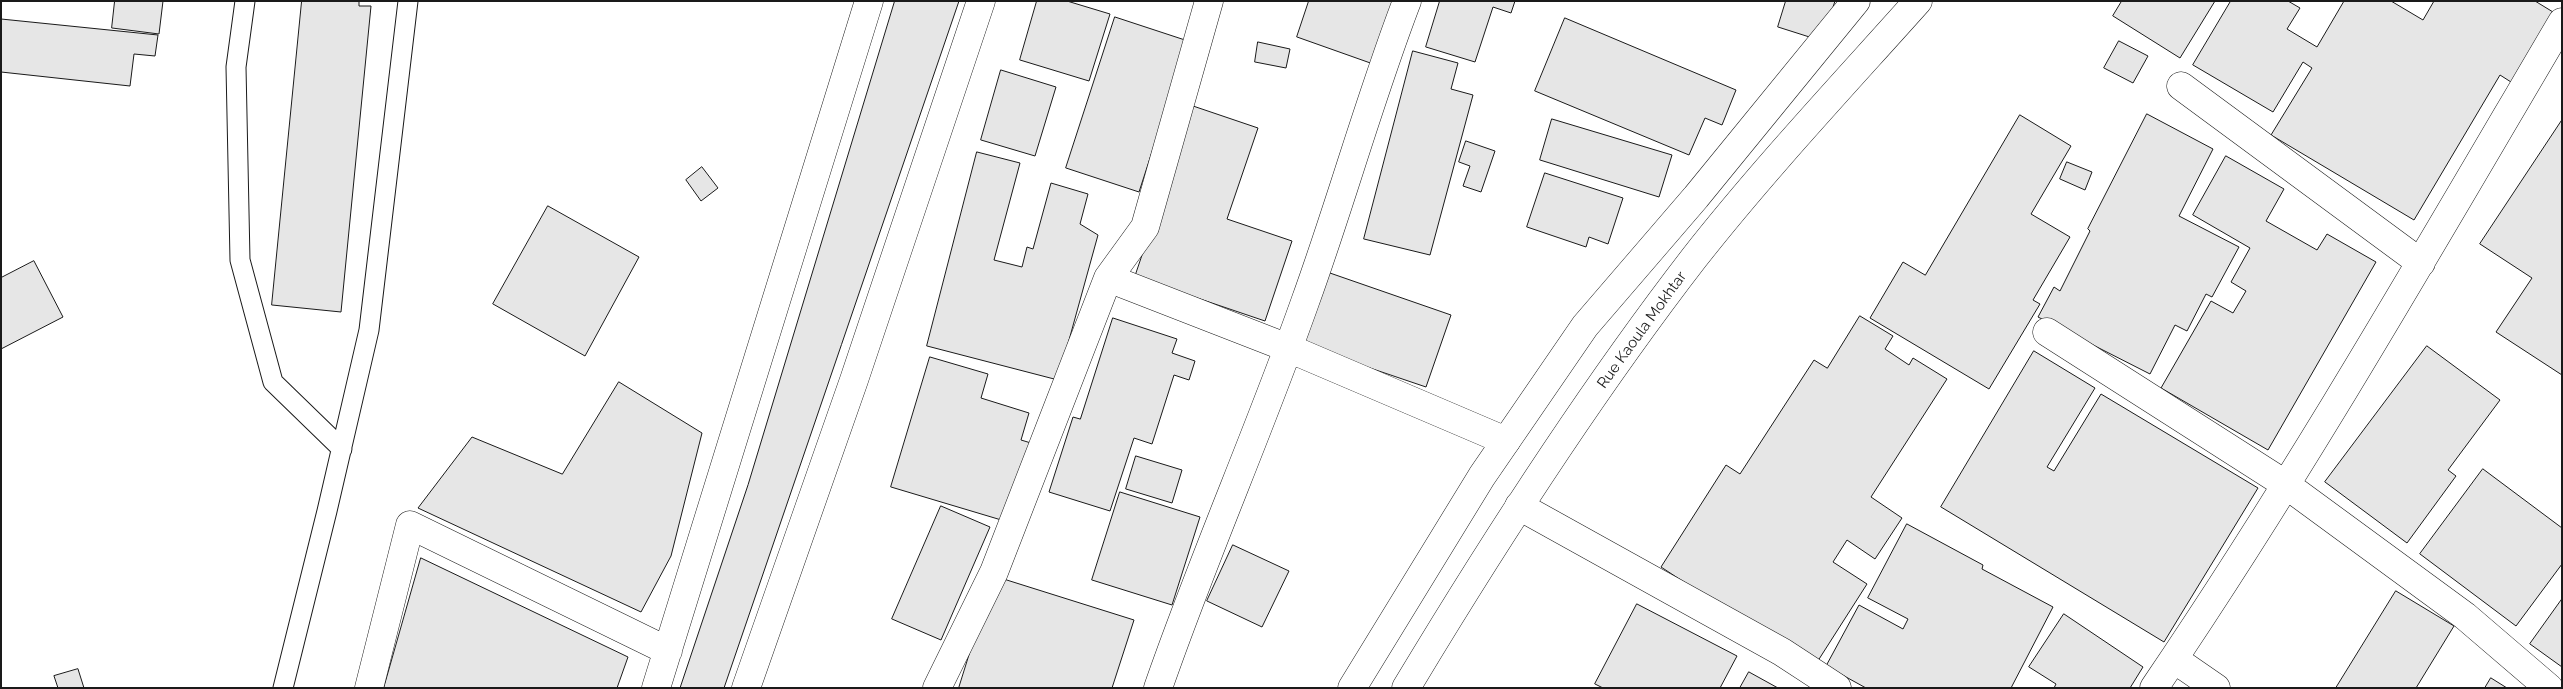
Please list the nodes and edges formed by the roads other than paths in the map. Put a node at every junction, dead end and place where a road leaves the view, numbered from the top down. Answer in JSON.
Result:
{"nodes":[{"id":1,"x":245,"y":1,"type":"edge"},
{"id":2,"x":408,"y":1,"type":"edge"},
{"id":3,"x":869,"y":1,"type":"edge"},
{"id":4,"x":981,"y":1,"type":"edge"},
{"id":5,"x":1407,"y":1,"type":"edge"},
{"id":6,"x":1856,"y":1,"type":"edge"},
{"id":7,"x":1918,"y":1,"type":"edge"},
{"id":8,"x":1207,"y":2,"type":"edge"},
{"id":9,"x":2562,"y":22,"type":"edge"},
{"id":10,"x":2182,"y":86,"type":"dead end"},
{"id":11,"x":2421,"y":263,"type":"junction"},
{"id":12,"x":1108,"y":278,"type":"junction"},
{"id":13,"x":2047,"y":332,"type":"dead end"},
{"id":14,"x":1288,"y":348,"type":"junction"},
{"id":15,"x":1506,"y":441,"type":"junction"},
{"id":16,"x":342,"y":449,"type":"junction"},
{"id":17,"x":2285,"y":484,"type":"junction"},
{"id":18,"x":1519,"y":506,"type":"junction"},
{"id":19,"x":668,"y":652,"type":"junction"},
{"id":20,"x":2174,"y":658,"type":"junction"},
{"id":21,"x":283,"y":688,"type":"edge"},
{"id":22,"x":369,"y":688,"type":"edge"},
{"id":23,"x":656,"y":688,"type":"edge"},
{"id":24,"x":746,"y":688,"type":"edge"},
{"id":25,"x":937,"y":688,"type":"edge"},
{"id":26,"x":1158,"y":688,"type":"edge"},
{"id":27,"x":1352,"y":688,"type":"edge"},
{"id":28,"x":1406,"y":688,"type":"edge"},
{"id":29,"x":1837,"y":688,"type":"edge"},
{"id":30,"x":2154,"y":688,"type":"edge"},
{"id":31,"x":2216,"y":688,"type":"edge"},
{"id":32,"x":2549,"y":688,"type":"edge"}],
"edges":[{"from":1,"to":16,"type":"lane"},
{"from":2,"to":16,"type":"lane"},
{"from":3,"to":19,"type":"street"},
{"from":4,"to":24,"type":"street"},
{"from":5,"to":14,"type":"street"},
{"from":6,"to":15,"type":"street"},
{"from":7,"to":18,"type":"street","name":"Rue Kaoula Mokhtar"},
{"from":8,"to":12,"type":"street"},
{"from":9,"to":11,"type":"street"},
{"from":10,"to":11,"type":"street"},
{"from":11,"to":17,"type":"street"},
{"from":12,"to":14,"type":"street"},
{"from":12,"to":25,"type":"street"},
{"from":13,"to":17,"type":"street"},
{"from":14,"to":15,"type":"street"},
{"from":14,"to":26,"type":"street"},
{"from":15,"to":27,"type":"street"},
{"from":16,"to":21,"type":"lane"},
{"from":17,"to":20,"type":"street"},
{"from":17,"to":32,"type":"street"},
{"from":18,"to":28,"type":"street","name":"Rue Kaoula Mokhtar"},
{"from":18,"to":29,"type":"street"},
{"from":19,"to":22,"type":"street"},
{"from":19,"to":23,"type":"street"},
{"from":20,"to":30,"type":"street"},
{"from":20,"to":31,"type":"street"}]}
